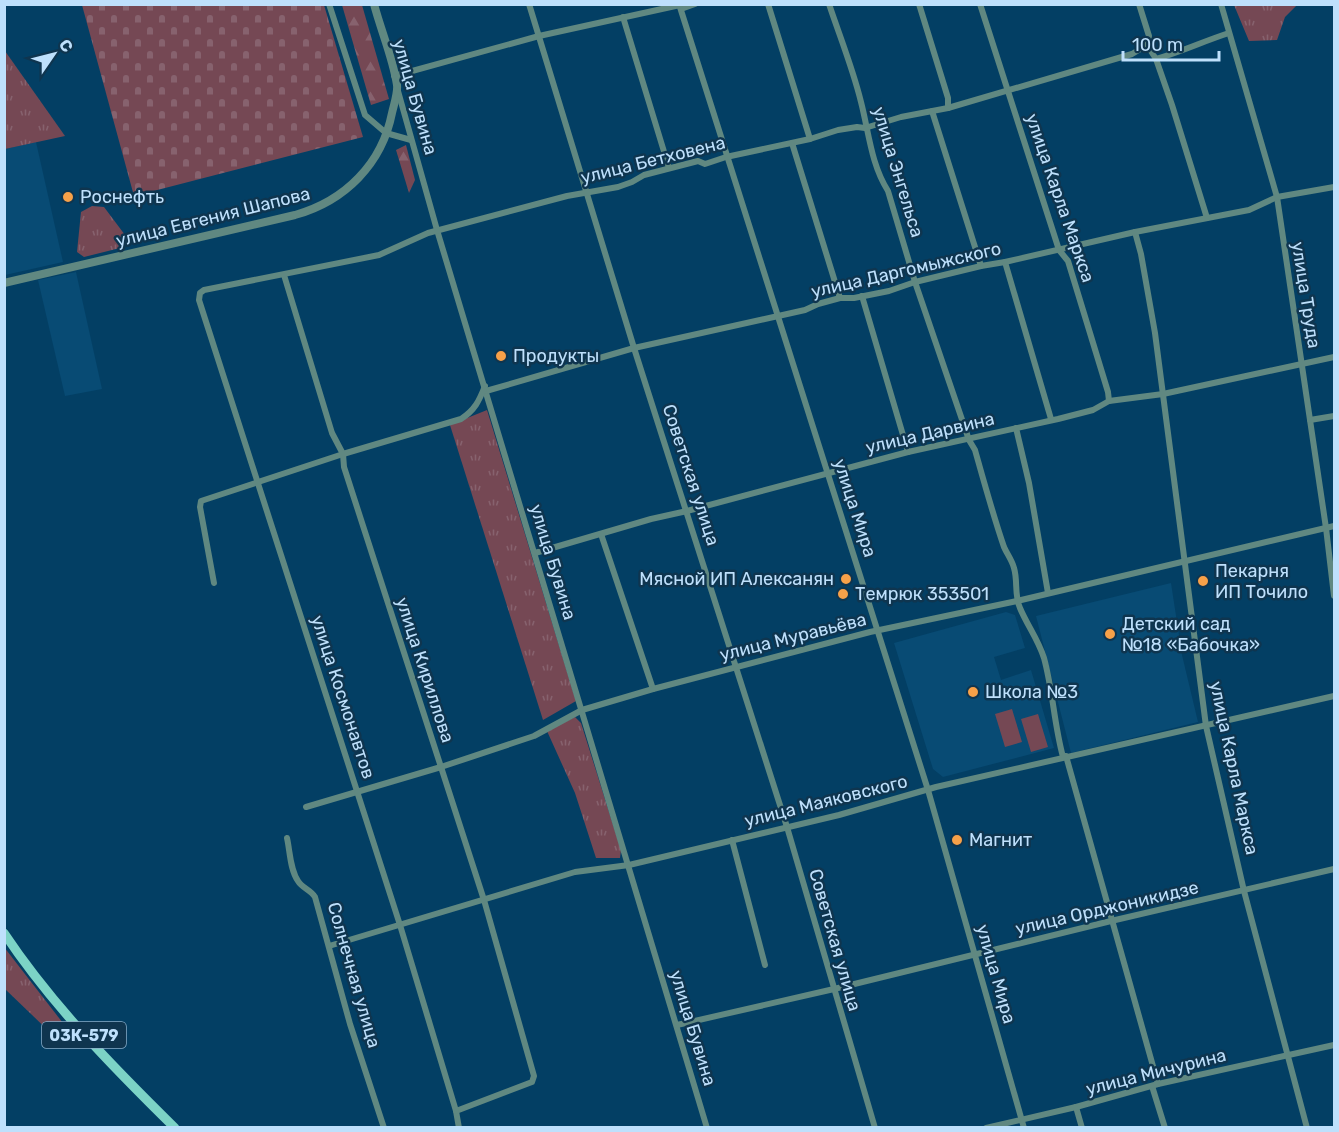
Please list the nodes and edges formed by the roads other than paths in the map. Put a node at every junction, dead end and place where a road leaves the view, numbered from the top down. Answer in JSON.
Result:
{"nodes":[{"id":1,"x":328,"y":4,"type":"edge"},
{"id":2,"x":374,"y":4,"type":"edge"},
{"id":3,"x":529,"y":4,"type":"edge"},
{"id":4,"x":694,"y":4,"type":"edge"},
{"id":5,"x":768,"y":4,"type":"edge"},
{"id":6,"x":829,"y":4,"type":"edge"},
{"id":7,"x":919,"y":4,"type":"edge"},
{"id":8,"x":980,"y":4,"type":"edge"},
{"id":9,"x":1139,"y":4,"type":"edge"},
{"id":10,"x":1221,"y":4,"type":"edge"},
{"id":11,"x":680,"y":6,"type":"edge"},
{"id":12,"x":623,"y":17,"type":"junction"},
{"id":13,"x":1229,"y":33,"type":"junction"},
{"id":14,"x":539,"y":36,"type":"junction"},
{"id":15,"x":1147,"y":45,"type":"junction"},
{"id":16,"x":1156,"y":59,"type":"junction"},
{"id":17,"x":394,"y":76,"type":"junction"},
{"id":18,"x":397,"y":87,"type":"junction"},
{"id":19,"x":1008,"y":91,"type":"junction"},
{"id":20,"x":948,"y":108,"type":"junction"},
{"id":21,"x":932,"y":111,"type":"junction"},
{"id":22,"x":865,"y":128,"type":"junction"},
{"id":23,"x":386,"y":134,"type":"junction"},
{"id":24,"x":810,"y":139,"type":"junction"},
{"id":25,"x":411,"y":140,"type":"junction"},
{"id":26,"x":792,"y":143,"type":"junction"},
{"id":27,"x":726,"y":157,"type":"junction"},
{"id":28,"x":669,"y":168,"type":"junction"},
{"id":29,"x":1335,"y":187,"type":"edge"},
{"id":30,"x":586,"y":193,"type":"junction"},
{"id":31,"x":1276,"y":197,"type":"junction"},
{"id":32,"x":1207,"y":218,"type":"junction"},
{"id":33,"x":437,"y":230,"type":"junction"},
{"id":34,"x":1135,"y":232,"type":"junction"},
{"id":35,"x":1059,"y":250,"type":"junction"},
{"id":36,"x":1005,"y":262,"type":"junction"},
{"id":37,"x":981,"y":266,"type":"junction"},
{"id":38,"x":284,"y":275,"type":"junction"},
{"id":39,"x":915,"y":282,"type":"junction"},
{"id":40,"x":4,"y":283,"type":"edge"},
{"id":41,"x":200,"y":293,"type":"joint"},
{"id":42,"x":862,"y":296,"type":"junction"},
{"id":43,"x":840,"y":298,"type":"junction"},
{"id":44,"x":777,"y":315,"type":"junction"},
{"id":45,"x":634,"y":348,"type":"junction"},
{"id":46,"x":1335,"y":357,"type":"edge"},
{"id":47,"x":1302,"y":365,"type":"junction"},
{"id":48,"x":485,"y":388,"type":"junction"},
{"id":49,"x":1163,"y":394,"type":"junction"},
{"id":50,"x":1109,"y":401,"type":"junction"},
{"id":51,"x":1335,"y":416,"type":"edge"},
{"id":52,"x":1051,"y":419,"type":"junction"},
{"id":53,"x":1310,"y":420,"type":"junction"},
{"id":54,"x":1016,"y":428,"type":"junction"},
{"id":55,"x":969,"y":440,"type":"junction"},
{"id":56,"x":908,"y":452,"type":"junction"},
{"id":57,"x":343,"y":454,"type":"junction"},
{"id":58,"x":828,"y":473,"type":"junction"},
{"id":59,"x":258,"y":483,"type":"junction"},
{"id":60,"x":687,"y":511,"type":"junction"},
{"id":61,"x":1335,"y":526,"type":"edge"},
{"id":62,"x":1326,"y":528,"type":"junction"},
{"id":63,"x":601,"y":534,"type":"junction"},
{"id":64,"x":535,"y":553,"type":"junction"},
{"id":65,"x":1185,"y":561,"type":"junction"},
{"id":66,"x":214,"y":583,"type":"dead end"},
{"id":67,"x":1048,"y":593,"type":"junction"},
{"id":68,"x":1335,"y":596,"type":"edge"},
{"id":69,"x":1017,"y":601,"type":"junction"},
{"id":70,"x":879,"y":631,"type":"junction"},
{"id":71,"x":736,"y":666,"type":"junction"},
{"id":72,"x":653,"y":689,"type":"junction"},
{"id":73,"x":1335,"y":696,"type":"edge"},
{"id":74,"x":582,"y":710,"type":"junction"},
{"id":75,"x":1206,"y":726,"type":"junction"},
{"id":76,"x":1064,"y":757,"type":"junction"},
{"id":77,"x":441,"y":767,"type":"junction"},
{"id":78,"x":928,"y":790,"type":"junction"},
{"id":79,"x":358,"y":792,"type":"junction"},
{"id":80,"x":306,"y":807,"type":"dead end"},
{"id":81,"x":787,"y":827,"type":"junction"},
{"id":82,"x":287,"y":838,"type":"dead end"},
{"id":83,"x":732,"y":840,"type":"junction"},
{"id":84,"x":629,"y":865,"type":"junction"},
{"id":85,"x":1335,"y":869,"type":"edge"},
{"id":86,"x":1244,"y":891,"type":"junction"},
{"id":87,"x":484,"y":900,"type":"junction"},
{"id":88,"x":1111,"y":921,"type":"junction"},
{"id":89,"x":400,"y":925,"type":"junction"},
{"id":90,"x":4,"y":933,"type":"edge"},
{"id":91,"x":329,"y":946,"type":"junction"},
{"id":92,"x":975,"y":955,"type":"junction"},
{"id":93,"x":765,"y":965,"type":"dead end"},
{"id":94,"x":834,"y":989,"type":"junction"},
{"id":95,"x":677,"y":1025,"type":"junction"},
{"id":96,"x":1335,"y":1045,"type":"edge"},
{"id":97,"x":1288,"y":1057,"type":"junction"},
{"id":98,"x":1155,"y":1085,"type":"junction"},
{"id":99,"x":1076,"y":1107,"type":"junction"},
{"id":100,"x":456,"y":1111,"type":"junction"},
{"id":101,"x":1021,"y":1119,"type":"junction"},
{"id":102,"x":175,"y":1128,"type":"edge"},
{"id":103,"x":384,"y":1128,"type":"edge"},
{"id":104,"x":459,"y":1128,"type":"edge"},
{"id":105,"x":707,"y":1128,"type":"edge"},
{"id":106,"x":875,"y":1128,"type":"edge"},
{"id":107,"x":986,"y":1128,"type":"edge"},
{"id":108,"x":1024,"y":1128,"type":"edge"},
{"id":109,"x":1082,"y":1128,"type":"edge"},
{"id":110,"x":1165,"y":1128,"type":"edge"},
{"id":111,"x":1307,"y":1128,"type":"edge"}],
"edges":[{"from":1,"to":23,"type":"street","name":"улица Бувина"},
{"from":2,"to":17,"type":"street","name":"улица Бувина"},
{"from":3,"to":14,"type":"street","name":"Советская улица"},
{"from":4,"to":11,"type":"street"},
{"from":5,"to":24,"type":"street"},
{"from":6,"to":22,"type":"street","name":"улица Энгельса"},
{"from":7,"to":20,"type":"street"},
{"from":8,"to":19,"type":"street","name":"улица Карла Маркса"},
{"from":9,"to":15,"type":"street"},
{"from":10,"to":13,"type":"street","name":"улица Труда"},
{"from":11,"to":12,"type":"street"},
{"from":11,"to":27,"type":"street","name":"улица Мира"},
{"from":12,"to":14,"type":"street"},
{"from":12,"to":28,"type":"street"},
{"from":13,"to":16,"type":"street"},
{"from":13,"to":31,"type":"street","name":"улица Труда"},
{"from":14,"to":17,"type":"street"},
{"from":14,"to":30,"type":"street","name":"Советская улица"},
{"from":15,"to":16,"type":"street"},
{"from":15,"to":19,"type":"street","name":"улица Бетховена"},
{"from":16,"to":32,"type":"street"},
{"from":17,"to":18,"type":"street","name":"улица Бувина"},
{"from":18,"to":23,"type":"street","name":"улица Евгения Шапова"},
{"from":18,"to":25,"type":"street","name":"улица Бувина"},
{"from":19,"to":20,"type":"street","name":"улица Бетховена"},
{"from":19,"to":35,"type":"street","name":"улица Карла Маркса"},
{"from":20,"to":21,"type":"street","name":"улица Бетховена"},
{"from":21,"to":22,"type":"street","name":"улица Бетховена"},
{"from":21,"to":37,"type":"street"},
{"from":22,"to":24,"type":"street","name":"улица Бетховена"},
{"from":22,"to":39,"type":"street","name":"улица Энгельса"},
{"from":23,"to":25,"type":"street"},
{"from":23,"to":40,"type":"street","name":"улица Евгения Шапова"},
{"from":24,"to":26,"type":"street","name":"улица Бетховена"},
{"from":25,"to":33,"type":"street","name":"улица Бувина"},
{"from":26,"to":27,"type":"street","name":"улица Бетховена"},
{"from":26,"to":43,"type":"street"},
{"from":27,"to":28,"type":"street","name":"улица Бетховена"},
{"from":27,"to":44,"type":"street","name":"улица Мира"},
{"from":28,"to":30,"type":"street","name":"улица Бетховена"},
{"from":29,"to":31,"type":"street","name":"улица Даргомыжского"},
{"from":30,"to":33,"type":"street","name":"улица Бетховена"},
{"from":30,"to":45,"type":"street","name":"Советская улица"},
{"from":31,"to":32,"type":"street","name":"улица Даргомыжского"},
{"from":31,"to":47,"type":"street","name":"улица Труда"},
{"from":32,"to":34,"type":"street","name":"улица Даргомыжского"},
{"from":33,"to":38,"type":"street","name":"улица Бетховена"},
{"from":33,"to":48,"type":"street","name":"улица Бувина"},
{"from":34,"to":35,"type":"street","name":"улица Даргомыжского"},
{"from":34,"to":49,"type":"street","name":"улица Карла Маркса"},
{"from":35,"to":36,"type":"street","name":"улица Даргомыжского"},
{"from":35,"to":50,"type":"street","name":"улица Карла Маркса"},
{"from":36,"to":37,"type":"street","name":"улица Даргомыжского"},
{"from":36,"to":52,"type":"street"},
{"from":37,"to":39,"type":"street","name":"улица Даргомыжского"},
{"from":38,"to":41,"type":"street","name":"улица Бетховена"},
{"from":38,"to":57,"type":"street","name":"улица Кириллова"},
{"from":39,"to":42,"type":"street","name":"улица Даргомыжского"},
{"from":39,"to":55,"type":"street","name":"улица Энгельса"},
{"from":41,"to":59,"type":"street","name":"улица Космонавтов"},
{"from":42,"to":43,"type":"street","name":"улица Даргомыжского"},
{"from":42,"to":56,"type":"street"},
{"from":43,"to":44,"type":"street","name":"улица Даргомыжского"},
{"from":44,"to":45,"type":"street","name":"улица Даргомыжского"},
{"from":44,"to":58,"type":"street","name":"улица Мира"},
{"from":45,"to":48,"type":"street","name":"улица Даргомыжского"},
{"from":45,"to":60,"type":"street","name":"Советская улица"},
{"from":46,"to":47,"type":"street","name":"улица Дарвина"},
{"from":47,"to":49,"type":"street","name":"улица Дарвина"},
{"from":47,"to":53,"type":"street","name":"улица Труда"},
{"from":48,"to":57,"type":"street"},
{"from":48,"to":64,"type":"street","name":"улица Бувина"},
{"from":49,"to":50,"type":"street","name":"улица Дарвина"},
{"from":49,"to":65,"type":"street","name":"улица Карла Маркса"},
{"from":50,"to":52,"type":"street","name":"улица Дарвина"},
{"from":51,"to":53,"type":"street"},
{"from":52,"to":54,"type":"street","name":"улица Дарвина"},
{"from":53,"to":62,"type":"street","name":"улица Труда"},
{"from":54,"to":55,"type":"street","name":"улица Дарвина"},
{"from":54,"to":67,"type":"street"},
{"from":55,"to":56,"type":"street","name":"улица Дарвина"},
{"from":55,"to":69,"type":"street","name":"улица Энгельса"},
{"from":56,"to":58,"type":"street","name":"улица Дарвина"},
{"from":57,"to":59,"type":"street"},
{"from":57,"to":77,"type":"street","name":"улица Кириллова"},
{"from":58,"to":60,"type":"street","name":"улица Дарвина"},
{"from":58,"to":70,"type":"street","name":"улица Мира"},
{"from":59,"to":66,"type":"street"},
{"from":59,"to":79,"type":"street","name":"улица Космонавтов"},
{"from":60,"to":63,"type":"street","name":"улица Дарвина"},
{"from":60,"to":71,"type":"street","name":"Советская улица"},
{"from":61,"to":62,"type":"street","name":"улица Муравьёва"},
{"from":62,"to":65,"type":"street","name":"улица Муравьёва"},
{"from":62,"to":68,"type":"street","name":"улица Труда"},
{"from":63,"to":64,"type":"street","name":"улица Дарвина"},
{"from":63,"to":72,"type":"street"},
{"from":64,"to":74,"type":"street","name":"улица Бувина"},
{"from":65,"to":67,"type":"street","name":"улица Муравьёва"},
{"from":65,"to":75,"type":"street","name":"улица Карла Маркса"},
{"from":67,"to":69,"type":"street","name":"улица Муравьёва"},
{"from":69,"to":70,"type":"street","name":"улица Муравьёва"},
{"from":69,"to":76,"type":"street","name":"улица Энгельса"},
{"from":70,"to":71,"type":"street","name":"улица Муравьёва"},
{"from":70,"to":78,"type":"street","name":"улица Мира"},
{"from":71,"to":72,"type":"street","name":"улица Муравьёва"},
{"from":71,"to":81,"type":"street","name":"Советская улица"},
{"from":72,"to":74,"type":"street","name":"улица Муравьёва"},
{"from":73,"to":75,"type":"street","name":"улица Маяковского"},
{"from":74,"to":77,"type":"street","name":"улица Муравьёва"},
{"from":74,"to":84,"type":"street","name":"улица Бувина"},
{"from":75,"to":76,"type":"street","name":"улица Маяковского"},
{"from":75,"to":86,"type":"street","name":"улица Карла Маркса"},
{"from":76,"to":78,"type":"street","name":"улица Маяковского"},
{"from":76,"to":88,"type":"street","name":"улица Энгельса"},
{"from":77,"to":79,"type":"street","name":"улица Муравьёва"},
{"from":77,"to":87,"type":"street","name":"улица Кириллова"},
{"from":78,"to":81,"type":"street","name":"улица Маяковского"},
{"from":78,"to":92,"type":"street","name":"улица Мира"},
{"from":79,"to":80,"type":"street","name":"улица Муравьёва"},
{"from":79,"to":89,"type":"street","name":"улица Космонавтов"},
{"from":81,"to":83,"type":"street","name":"улица Маяковского"},
{"from":81,"to":94,"type":"street","name":"Советская улица"},
{"from":82,"to":91,"type":"street","name":"Солнечная улица"},
{"from":83,"to":84,"type":"street","name":"улица Маяковского"},
{"from":83,"to":93,"type":"street"},
{"from":84,"to":87,"type":"street","name":"улица Маяковского"},
{"from":84,"to":95,"type":"street","name":"улица Бувина"},
{"from":85,"to":86,"type":"street","name":"улица Орджоникидзе"},
{"from":86,"to":88,"type":"street","name":"улица Орджоникидзе"},
{"from":86,"to":97,"type":"street","name":"улица Карла Маркса"},
{"from":87,"to":89,"type":"street","name":"улица Маяковского"},
{"from":87,"to":100,"type":"street","name":"улица Кириллова"},
{"from":88,"to":92,"type":"street","name":"улица Орджоникидзе"},
{"from":88,"to":98,"type":"street","name":"улица Энгельса"},
{"from":89,"to":91,"type":"street","name":"улица Маяковского"},
{"from":89,"to":100,"type":"street","name":"улица Космонавтов"},
{"from":90,"to":102,"type":"main road","number":"03К-579"},
{"from":91,"to":103,"type":"street","name":"Солнечная улица"},
{"from":92,"to":94,"type":"street","name":"улица Орджоникидзе"},
{"from":92,"to":101,"type":"street","name":"улица Мира"},
{"from":94,"to":95,"type":"street","name":"улица Орджоникидзе"},
{"from":94,"to":106,"type":"street","name":"Советская улица"},
{"from":95,"to":105,"type":"street","name":"улица Бувина"},
{"from":96,"to":97,"type":"street","name":"улица Мичурина"},
{"from":97,"to":98,"type":"street","name":"улица Мичурина"},
{"from":97,"to":111,"type":"street","name":"улица Карла Маркса"},
{"from":98,"to":99,"type":"street","name":"улица Мичурина"},
{"from":98,"to":110,"type":"street","name":"улица Энгельса"},
{"from":99,"to":101,"type":"street","name":"улица Мичурина"},
{"from":99,"to":109,"type":"street"},
{"from":100,"to":104,"type":"street","name":"улица Космонавтов"},
{"from":101,"to":107,"type":"street","name":"улица Мичурина"},
{"from":101,"to":108,"type":"street","name":"улица Мира"}]}
